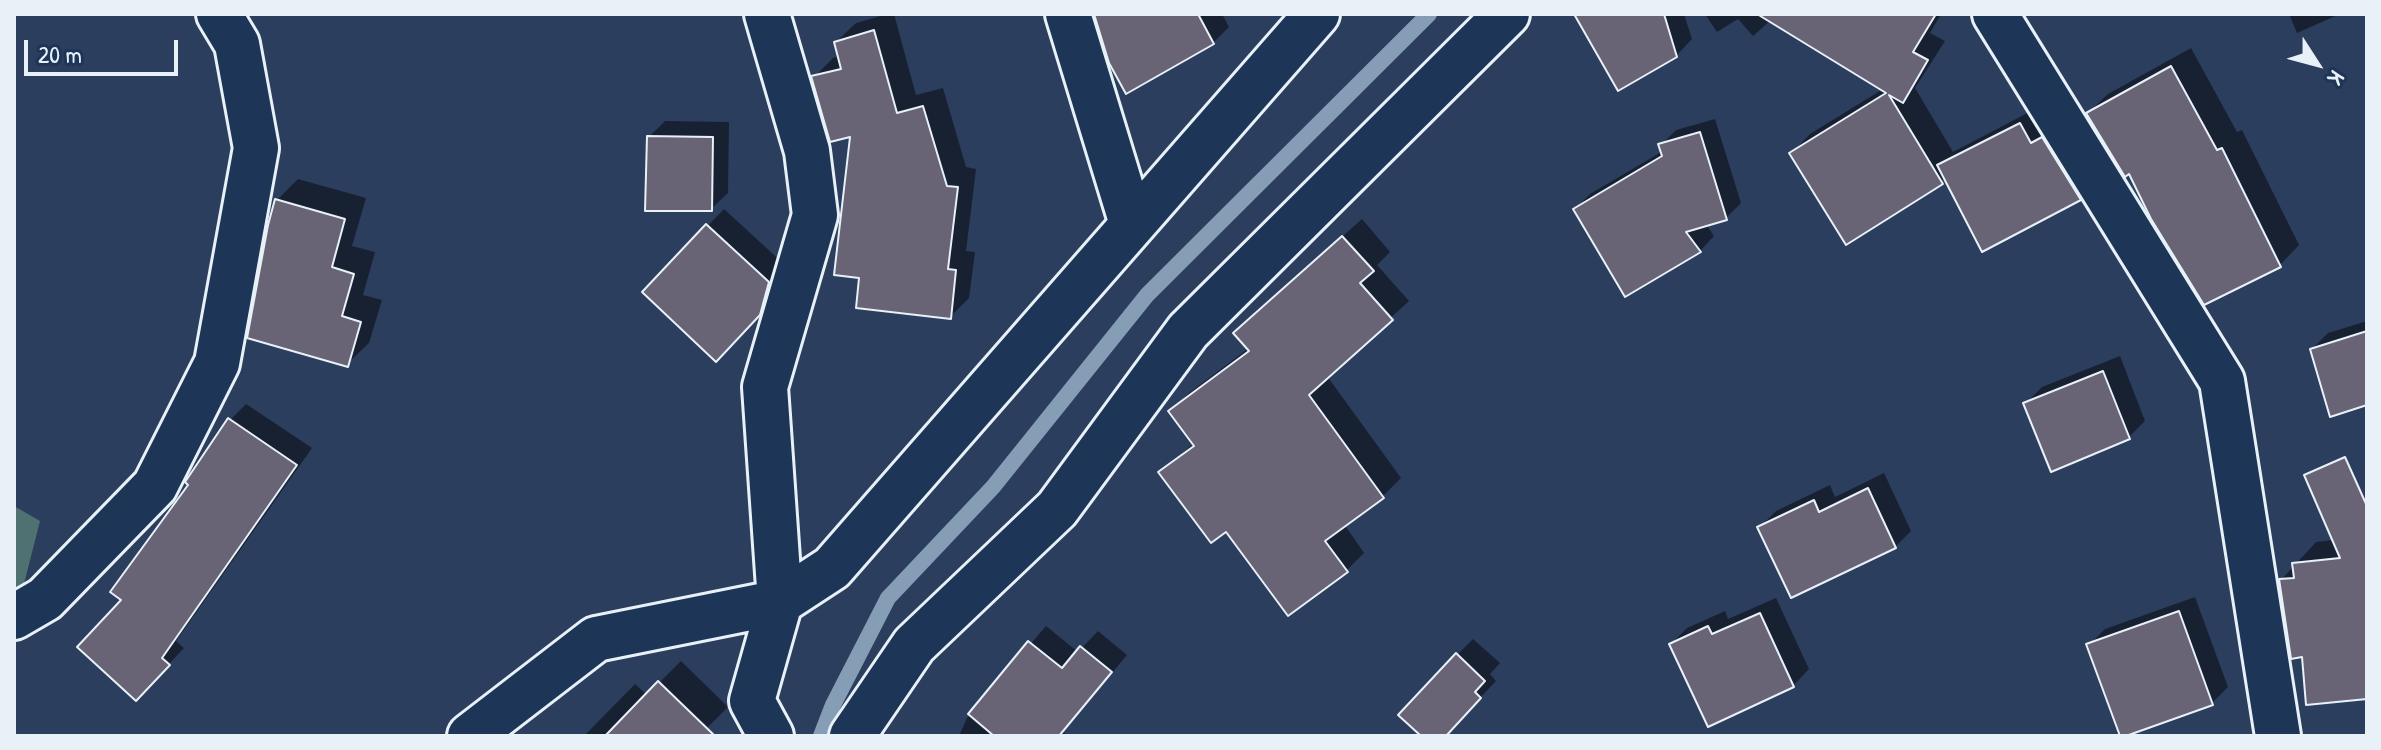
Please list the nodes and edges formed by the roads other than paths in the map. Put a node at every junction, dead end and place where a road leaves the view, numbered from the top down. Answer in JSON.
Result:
{"nodes":[{"id":1,"x":219,"y":14,"type":"edge"},
{"id":2,"x":767,"y":14,"type":"edge"},
{"id":3,"x":1068,"y":14,"type":"edge"},
{"id":4,"x":1317,"y":14,"type":"edge"},
{"id":5,"x":1507,"y":14,"type":"edge"},
{"id":6,"x":1995,"y":14,"type":"edge"},
{"id":7,"x":1132,"y":224,"type":"junction"},
{"id":8,"x":780,"y":602,"type":"junction"},
{"id":9,"x":14,"y":617,"type":"edge"},
{"id":10,"x":470,"y":736,"type":"edge"},
{"id":11,"x":771,"y":736,"type":"edge"},
{"id":12,"x":852,"y":736,"type":"edge"},
{"id":13,"x":2278,"y":736,"type":"edge"}],
"edges":[{"from":1,"to":9,"type":"street"},
{"from":2,"to":8,"type":"street"},
{"from":3,"to":7,"type":"street"},
{"from":4,"to":7,"type":"street"},
{"from":5,"to":12,"type":"street"},
{"from":6,"to":13,"type":"street"},
{"from":7,"to":8,"type":"street"},
{"from":8,"to":10,"type":"street"},
{"from":8,"to":11,"type":"street"}]}
